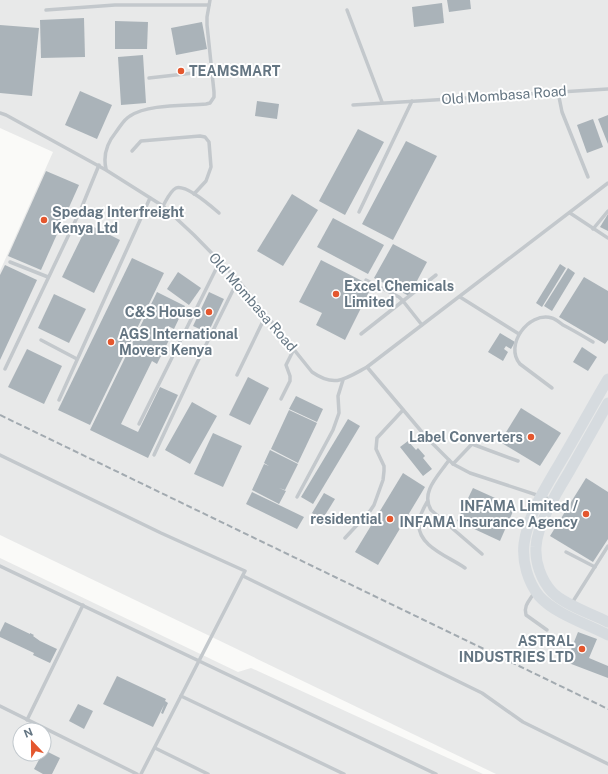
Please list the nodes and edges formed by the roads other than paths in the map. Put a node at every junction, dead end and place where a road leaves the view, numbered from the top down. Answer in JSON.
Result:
{"nodes":[{"id":1,"x":115,"y":0,"type":"edge"},
{"id":2,"x":197,"y":0,"type":"edge"},
{"id":3,"x":210,"y":0,"type":"edge"},
{"id":4,"x":198,"y":5,"type":"junction"},
{"id":5,"x":209,"y":5,"type":"junction"},
{"id":6,"x":115,"y":6,"type":"junction"},
{"id":7,"x":46,"y":10,"type":"dead end"},
{"id":8,"x":348,"y":10,"type":"dead end"},
{"id":9,"x":211,"y":70,"type":"junction"},
{"id":10,"x":149,"y":78,"type":"dead end"},
{"id":11,"x":608,"y":89,"type":"edge"},
{"id":12,"x":558,"y":92,"type":"junction"},
{"id":13,"x":412,"y":101,"type":"junction"},
{"id":14,"x":382,"y":102,"type":"junction"},
{"id":15,"x":353,"y":105,"type":"dead end"},
{"id":16,"x":0,"y":113,"type":"edge"},
{"id":17,"x":132,"y":151,"type":"dead end"},
{"id":18,"x":99,"y":166,"type":"junction"},
{"id":19,"x":106,"y":170,"type":"junction"},
{"id":20,"x":588,"y":177,"type":"dead end"},
{"id":21,"x":608,"y":183,"type":"edge"},
{"id":22,"x":194,"y":194,"type":"junction"},
{"id":23,"x":150,"y":198,"type":"junction"},
{"id":24,"x":163,"y":206,"type":"junction"},
{"id":25,"x":608,"y":211,"type":"edge"},
{"id":26,"x":359,"y":212,"type":"dead end"},
{"id":27,"x":219,"y":213,"type":"dead end"},
{"id":28,"x":570,"y":213,"type":"junction"},
{"id":29,"x":593,"y":229,"type":"junction"},
{"id":30,"x":608,"y":238,"type":"edge"},
{"id":31,"x":220,"y":261,"type":"junction"},
{"id":32,"x":10,"y":262,"type":"dead end"},
{"id":33,"x":436,"y":275,"type":"dead end"},
{"id":34,"x":48,"y":277,"type":"junction"},
{"id":35,"x":238,"y":280,"type":"junction"},
{"id":36,"x":366,"y":280,"type":"dead end"},
{"id":37,"x":460,"y":297,"type":"junction"},
{"id":38,"x":403,"y":301,"type":"junction"},
{"id":39,"x":266,"y":315,"type":"junction"},
{"id":40,"x":422,"y":325,"type":"junction"},
{"id":41,"x":361,"y":334,"type":"dead end"},
{"id":42,"x":519,"y":334,"type":"junction"},
{"id":43,"x":40,"y":340,"type":"dead end"},
{"id":44,"x":592,"y":342,"type":"dead end"},
{"id":45,"x":294,"y":349,"type":"junction"},
{"id":46,"x":77,"y":359,"type":"junction"},
{"id":47,"x":367,"y":367,"type":"junction"},
{"id":48,"x":5,"y":369,"type":"dead end"},
{"id":49,"x":237,"y":375,"type":"dead end"},
{"id":50,"x":608,"y":379,"type":"edge"},
{"id":51,"x":343,"y":380,"type":"junction"},
{"id":52,"x":552,"y":388,"type":"dead end"},
{"id":53,"x":281,"y":399,"type":"dead end"},
{"id":54,"x":59,"y":400,"type":"dead end"},
{"id":55,"x":608,"y":403,"type":"edge"},
{"id":56,"x":403,"y":410,"type":"junction"},
{"id":57,"x":139,"y":424,"type":"dead end"},
{"id":58,"x":0,"y":455,"type":"edge"},
{"id":59,"x":154,"y":455,"type":"dead end"},
{"id":60,"x":449,"y":460,"type":"junction"},
{"id":61,"x":518,"y":461,"type":"dead end"},
{"id":62,"x":453,"y":464,"type":"junction"},
{"id":63,"x":544,"y":492,"type":"junction"},
{"id":64,"x":555,"y":496,"type":"junction"},
{"id":65,"x":297,"y":497,"type":"dead end"},
{"id":66,"x":427,"y":501,"type":"junction"},
{"id":67,"x":345,"y":538,"type":"dead end"},
{"id":68,"x":608,"y":546,"type":"edge"},
{"id":69,"x":566,"y":552,"type":"dead end"},
{"id":70,"x":606,"y":553,"type":"edge"},
{"id":71,"x":482,"y":554,"type":"dead end"},
{"id":72,"x":0,"y":566,"type":"edge"},
{"id":73,"x":595,"y":567,"type":"junction"},
{"id":74,"x":465,"y":568,"type":"dead end"},
{"id":75,"x":242,"y":576,"type":"junction"},
{"id":76,"x":536,"y":591,"type":"junction"},
{"id":77,"x":572,"y":604,"type":"junction"},
{"id":78,"x":83,"y":605,"type":"junction"},
{"id":79,"x":608,"y":622,"type":"edge"},
{"id":80,"x":547,"y":630,"type":"dead end"},
{"id":81,"x":608,"y":635,"type":"edge"},
{"id":82,"x":199,"y":661,"type":"junction"},
{"id":83,"x":181,"y":696,"type":"junction"},
{"id":84,"x":0,"y":706,"type":"edge"},
{"id":85,"x":27,"y":720,"type":"junction"},
{"id":86,"x":155,"y":748,"type":"junction"},
{"id":87,"x":608,"y":764,"type":"edge"},
{"id":88,"x":137,"y":774,"type":"edge"},
{"id":89,"x":141,"y":774,"type":"edge"},
{"id":90,"x":208,"y":774,"type":"edge"},
{"id":91,"x":344,"y":774,"type":"edge"},
{"id":92,"x":436,"y":774,"type":"edge"}],
"edges":[{"from":1,"to":6,"type":"lane"},
{"from":2,"to":4,"type":"lane"},
{"from":3,"to":5,"type":"lane"},
{"from":4,"to":5,"type":"lane"},
{"from":4,"to":6,"type":"lane"},
{"from":5,"to":9,"type":"lane"},
{"from":6,"to":7,"type":"lane"},
{"from":8,"to":14,"type":"lane"},
{"from":9,"to":10,"type":"lane"},
{"from":9,"to":19,"type":"lane"},
{"from":11,"to":12,"type":"lane","name":"Old Mombasa Road"},
{"from":12,"to":13,"type":"lane","name":"Old Mombasa Road"},
{"from":12,"to":20,"type":"lane"},
{"from":13,"to":14,"type":"lane","name":"Old Mombasa Road"},
{"from":13,"to":26,"type":"lane"},
{"from":14,"to":15,"type":"lane","name":"Old Mombasa Road"},
{"from":16,"to":18,"type":"lane","name":"Old Mombasa Road"},
{"from":17,"to":22,"type":"lane"},
{"from":18,"to":19,"type":"lane","name":"Old Mombasa Road"},
{"from":18,"to":34,"type":"lane"},
{"from":19,"to":23,"type":"lane","name":"Old Mombasa Road"},
{"from":21,"to":28,"type":"lane"},
{"from":22,"to":24,"type":"lane"},
{"from":22,"to":27,"type":"lane"},
{"from":23,"to":24,"type":"lane","name":"Old Mombasa Road"},
{"from":23,"to":46,"type":"lane"},
{"from":24,"to":31,"type":"lane","name":"Old Mombasa Road"},
{"from":25,"to":29,"type":"lane"},
{"from":28,"to":29,"type":"lane"},
{"from":28,"to":37,"type":"lane"},
{"from":29,"to":30,"type":"lane"},
{"from":31,"to":35,"type":"lane","name":"Old Mombasa Road"},
{"from":31,"to":57,"type":"lane"},
{"from":32,"to":34,"type":"lane"},
{"from":33,"to":38,"type":"lane"},
{"from":34,"to":48,"type":"lane"},
{"from":35,"to":39,"type":"lane","name":"Old Mombasa Road"},
{"from":35,"to":59,"type":"lane"},
{"from":36,"to":38,"type":"lane"},
{"from":37,"to":40,"type":"lane"},
{"from":37,"to":42,"type":"lane"},
{"from":38,"to":40,"type":"lane"},
{"from":38,"to":41,"type":"lane"},
{"from":39,"to":45,"type":"lane","name":"Old Mombasa Road"},
{"from":39,"to":49,"type":"lane"},
{"from":40,"to":47,"type":"lane"},
{"from":42,"to":44,"type":"lane"},
{"from":42,"to":52,"type":"lane"},
{"from":43,"to":46,"type":"lane"},
{"from":45,"to":51,"type":"lane","name":"Old Mombasa Road"},
{"from":45,"to":53,"type":"lane"},
{"from":46,"to":54,"type":"lane"},
{"from":47,"to":51,"type":"lane"},
{"from":47,"to":56,"type":"lane"},
{"from":50,"to":63,"type":"main road"},
{"from":51,"to":65,"type":"lane"},
{"from":55,"to":64,"type":"main road"},
{"from":56,"to":60,"type":"lane"},
{"from":56,"to":67,"type":"lane"},
{"from":58,"to":75,"type":"lane"},
{"from":60,"to":62,"type":"lane"},
{"from":60,"to":66,"type":"lane"},
{"from":61,"to":62,"type":"lane"},
{"from":62,"to":63,"type":"lane"},
{"from":63,"to":64,"type":"lane"},
{"from":63,"to":76,"type":"main road"},
{"from":64,"to":77,"type":"main road"},
{"from":66,"to":71,"type":"lane"},
{"from":66,"to":74,"type":"lane"},
{"from":68,"to":70,"type":"lane"},
{"from":69,"to":73,"type":"lane"},
{"from":70,"to":73,"type":"lane"},
{"from":72,"to":78,"type":"lane"},
{"from":73,"to":77,"type":"lane"},
{"from":75,"to":82,"type":"lane"},
{"from":75,"to":87,"type":"lane"},
{"from":76,"to":80,"type":"lane"},
{"from":76,"to":81,"type":"main road"},
{"from":77,"to":79,"type":"main road"},
{"from":78,"to":82,"type":"lane"},
{"from":78,"to":85,"type":"lane"},
{"from":82,"to":83,"type":"lane"},
{"from":82,"to":92,"type":"lane"},
{"from":83,"to":86,"type":"lane"},
{"from":83,"to":91,"type":"lane"},
{"from":84,"to":85,"type":"lane"},
{"from":85,"to":88,"type":"lane"},
{"from":86,"to":89,"type":"lane"},
{"from":86,"to":90,"type":"lane"}]}
